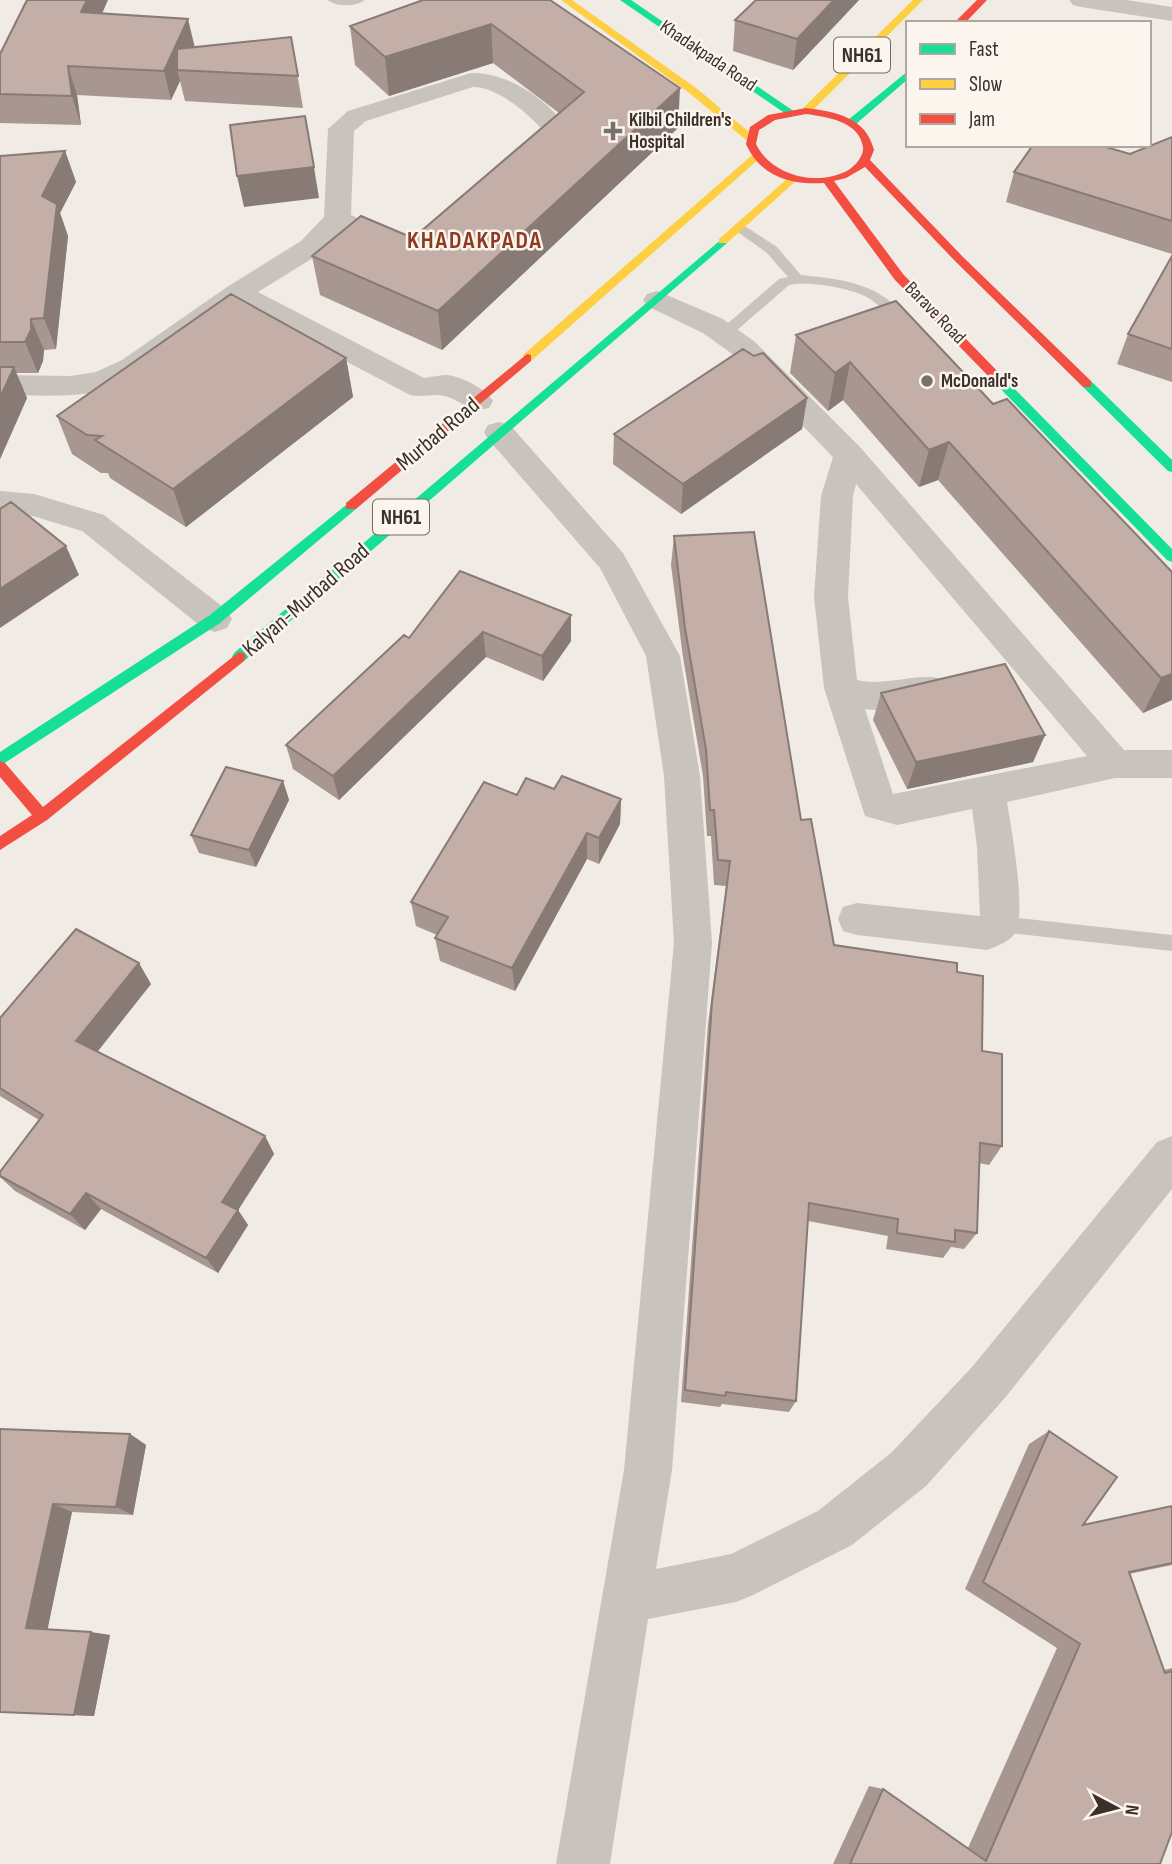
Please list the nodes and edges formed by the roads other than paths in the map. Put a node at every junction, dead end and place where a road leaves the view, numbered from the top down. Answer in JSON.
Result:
{"nodes":[{"id":1,"x":333,"y":0,"type":"edge"},
{"id":2,"x":359,"y":0,"type":"edge"},
{"id":3,"x":566,"y":0,"type":"edge"},
{"id":4,"x":625,"y":0,"type":"edge"},
{"id":5,"x":918,"y":0,"type":"edge"},
{"id":6,"x":982,"y":0,"type":"edge"},
{"id":7,"x":1081,"y":0,"type":"edge"},
{"id":8,"x":1172,"y":14,"type":"edge"},
{"id":9,"x":961,"y":21,"type":"edge"},
{"id":10,"x":906,"y":76,"type":"edge"},
{"id":11,"x":798,"y":111,"type":"junction"},
{"id":12,"x":852,"y":122,"type":"junction"},
{"id":13,"x":750,"y":138,"type":"junction"},
{"id":14,"x":755,"y":158,"type":"junction"},
{"id":15,"x":865,"y":161,"type":"junction"},
{"id":16,"x":510,"y":172,"type":"edge"},
{"id":17,"x":793,"y":179,"type":"junction"},
{"id":18,"x":827,"y":180,"type":"junction"},
{"id":19,"x":337,"y":219,"type":"junction"},
{"id":20,"x":740,"y":227,"type":"junction"},
{"id":21,"x":425,"y":240,"type":"edge"},
{"id":22,"x":261,"y":277,"type":"junction"},
{"id":23,"x":797,"y":279,"type":"junction"},
{"id":24,"x":237,"y":293,"type":"junction"},
{"id":25,"x":657,"y":300,"type":"junction"},
{"id":26,"x":905,"y":324,"type":"edge"},
{"id":27,"x":724,"y":334,"type":"junction"},
{"id":28,"x":447,"y":385,"type":"junction"},
{"id":29,"x":0,"y":386,"type":"edge"},
{"id":30,"x":489,"y":417,"type":"junction"},
{"id":31,"x":849,"y":455,"type":"junction"},
{"id":32,"x":1172,"y":468,"type":"edge"},
{"id":33,"x":0,"y":502,"type":"edge"},
{"id":34,"x":1172,"y":557,"type":"edge"},
{"id":35,"x":215,"y":619,"type":"junction"},
{"id":36,"x":1030,"y":664,"type":"junction"},
{"id":37,"x":841,"y":688,"type":"junction"},
{"id":38,"x":0,"y":760,"type":"edge"},
{"id":39,"x":1115,"y":764,"type":"junction"},
{"id":40,"x":1172,"y":764,"type":"edge"},
{"id":41,"x":0,"y":767,"type":"edge"},
{"id":42,"x":987,"y":792,"type":"junction"},
{"id":43,"x":42,"y":816,"type":"junction"},
{"id":44,"x":0,"y":844,"type":"edge"},
{"id":45,"x":857,"y":919,"type":"dead end"},
{"id":46,"x":1000,"y":924,"type":"junction"},
{"id":47,"x":1172,"y":943,"type":"edge"},
{"id":48,"x":1172,"y":1156,"type":"edge"},
{"id":49,"x":626,"y":1599,"type":"junction"},
{"id":50,"x":583,"y":1864,"type":"edge"}],
"edges":[{"from":1,"to":2,"type":"lane"},
{"from":3,"to":13,"type":"main road"},
{"from":4,"to":11,"type":"main road","name":"Khadakpada Road"},
{"from":5,"to":11,"type":"main road","number":"NH61"},
{"from":6,"to":9,"type":"main road"},
{"from":7,"to":8,"type":"street"},
{"from":10,"to":12,"type":"main road","number":"NH61"},
{"from":11,"to":12,"type":"main road"},
{"from":11,"to":13,"type":"main road","number":"NH61"},
{"from":12,"to":15,"type":"main road"},
{"from":13,"to":14,"type":"main road"},
{"from":14,"to":17,"type":"main road"},
{"from":14,"to":30,"type":"main road","name":"Murbad Road","number":"NH61"},
{"from":15,"to":18,"type":"main road"},
{"from":15,"to":32,"type":"main road"},
{"from":16,"to":19,"type":"street"},
{"from":17,"to":18,"type":"main road"},
{"from":17,"to":20,"type":"main road","name":"Kalyan-Murbad Road","number":"NH61"},
{"from":18,"to":34,"type":"main road","name":"Barave Road"},
{"from":19,"to":21,"type":"street"},
{"from":19,"to":22,"type":"street"},
{"from":20,"to":23,"type":"lane"},
{"from":20,"to":25,"type":"main road","name":"Kalyan-Murbad Road","number":"NH61"},
{"from":22,"to":24,"type":"street"},
{"from":22,"to":28,"type":"street"},
{"from":23,"to":26,"type":"lane"},
{"from":23,"to":27,"type":"lane"},
{"from":24,"to":28,"type":"street"},
{"from":24,"to":29,"type":"street"},
{"from":25,"to":27,"type":"street"},
{"from":25,"to":30,"type":"main road","name":"Kalyan-Murbad Road","number":"NH61"},
{"from":27,"to":31,"type":"street"},
{"from":28,"to":30,"type":"street"},
{"from":30,"to":35,"type":"main road","name":"Murbad Road","number":"NH61"},
{"from":30,"to":43,"type":"main road","name":"Kalyan-Murbad Road","number":"NH61"},
{"from":30,"to":49,"type":"street"},
{"from":31,"to":36,"type":"street"},
{"from":31,"to":37,"type":"street"},
{"from":33,"to":35,"type":"street"},
{"from":35,"to":38,"type":"main road","name":"Murbad Road","number":"NH61"},
{"from":36,"to":37,"type":"street"},
{"from":36,"to":39,"type":"street"},
{"from":37,"to":42,"type":"street"},
{"from":39,"to":40,"type":"street"},
{"from":39,"to":42,"type":"street"},
{"from":41,"to":43,"type":"main road"},
{"from":42,"to":46,"type":"street"},
{"from":43,"to":44,"type":"main road","name":"Kalyan-Murbad Road","number":"NH61"},
{"from":45,"to":46,"type":"street"},
{"from":46,"to":47,"type":"lane"},
{"from":48,"to":49,"type":"street"},
{"from":49,"to":50,"type":"street"}]}
